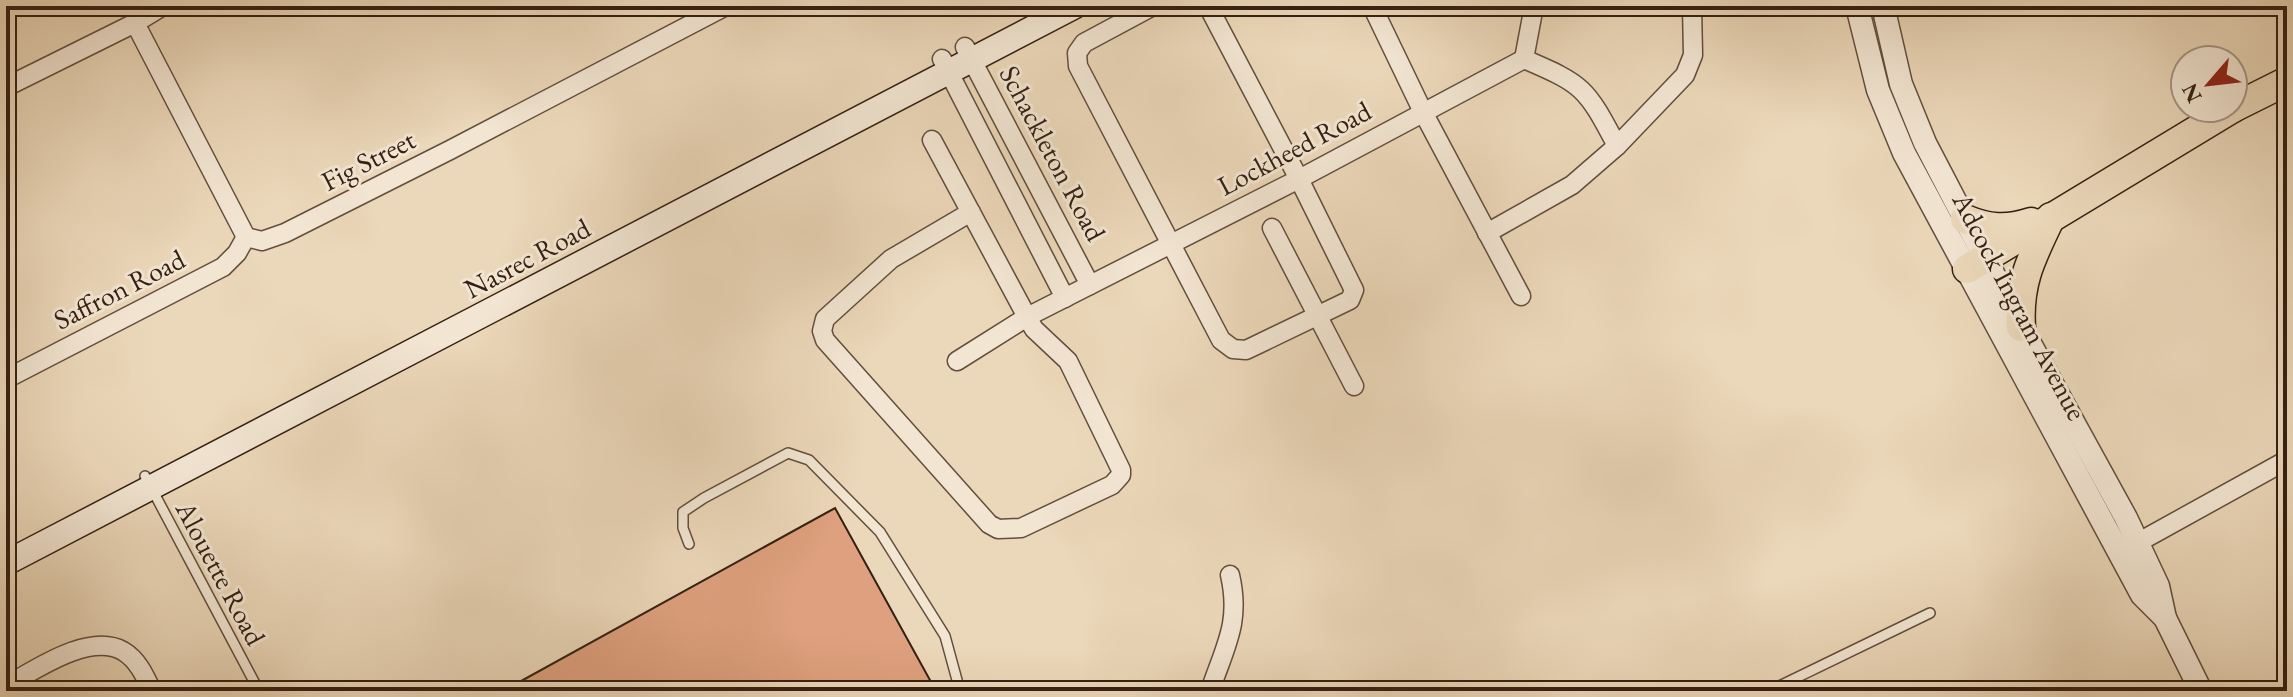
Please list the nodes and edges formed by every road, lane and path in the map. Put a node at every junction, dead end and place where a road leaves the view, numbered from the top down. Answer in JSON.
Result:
{"nodes":[{"id":1,"x":163,"y":6,"type":"edge"},
{"id":2,"x":726,"y":6,"type":"edge"},
{"id":3,"x":1044,"y":6,"type":"edge"},
{"id":4,"x":1075,"y":6,"type":"edge"},
{"id":5,"x":1153,"y":6,"type":"edge"},
{"id":6,"x":1208,"y":6,"type":"edge"},
{"id":7,"x":1372,"y":6,"type":"edge"},
{"id":8,"x":1534,"y":6,"type":"edge"},
{"id":9,"x":1692,"y":6,"type":"edge"},
{"id":10,"x":1857,"y":6,"type":"edge"},
{"id":11,"x":1883,"y":6,"type":"edge"},
{"id":12,"x":693,"y":13,"type":"edge"},
{"id":13,"x":135,"y":23,"type":"junction"},
{"id":14,"x":969,"y":53,"type":"junction"},
{"id":15,"x":1524,"y":59,"type":"junction"},
{"id":16,"x":945,"y":66,"type":"junction"},
{"id":17,"x":2287,"y":81,"type":"edge"},
{"id":18,"x":6,"y":87,"type":"edge"},
{"id":19,"x":2249,"y":100,"type":"edge"},
{"id":20,"x":1423,"y":112,"type":"junction"},
{"id":21,"x":2206,"y":124,"type":"edge"},
{"id":22,"x":932,"y":140,"type":"dead end"},
{"id":23,"x":1617,"y":146,"type":"junction"},
{"id":24,"x":1031,"y":171,"type":"junction"},
{"id":25,"x":1299,"y":179,"type":"junction"},
{"id":26,"x":1005,"y":184,"type":"junction"},
{"id":27,"x":971,"y":212,"type":"junction"},
{"id":28,"x":2051,"y":217,"type":"junction"},
{"id":29,"x":1965,"y":219,"type":"junction"},
{"id":30,"x":1272,"y":228,"type":"dead end"},
{"id":31,"x":1487,"y":233,"type":"junction"},
{"id":32,"x":246,"y":237,"type":"junction"},
{"id":33,"x":1173,"y":243,"type":"junction"},
{"id":34,"x":1976,"y":263,"type":"junction"},
{"id":35,"x":1090,"y":285,"type":"junction"},
{"id":36,"x":1521,"y":296,"type":"dead end"},
{"id":37,"x":1065,"y":298,"type":"junction"},
{"id":38,"x":1317,"y":316,"type":"junction"},
{"id":39,"x":1027,"y":317,"type":"junction"},
{"id":40,"x":2021,"y":327,"type":"junction"},
{"id":41,"x":957,"y":361,"type":"dead end"},
{"id":42,"x":6,"y":379,"type":"edge"},
{"id":43,"x":1354,"y":386,"type":"dead end"},
{"id":44,"x":2287,"y":460,"type":"edge"},
{"id":45,"x":148,"y":482,"type":"junction"},
{"id":46,"x":689,"y":544,"type":"dead end"},
{"id":47,"x":2129,"y":547,"type":"junction"},
{"id":48,"x":6,"y":549,"type":"edge"},
{"id":49,"x":6,"y":563,"type":"edge"},
{"id":50,"x":1230,"y":575,"type":"dead end"},
{"id":51,"x":1930,"y":613,"type":"dead end"},
{"id":52,"x":6,"y":686,"type":"edge"},
{"id":53,"x":152,"y":691,"type":"edge"},
{"id":54,"x":259,"y":691,"type":"edge"},
{"id":55,"x":960,"y":691,"type":"edge"},
{"id":56,"x":1210,"y":691,"type":"edge"},
{"id":57,"x":1769,"y":691,"type":"edge"},
{"id":58,"x":2201,"y":691,"type":"edge"}],
"edges":[{"from":1,"to":13,"type":"street"},
{"from":2,"to":12,"type":"street","name":"Fig Street"},
{"from":3,"to":14,"type":"main road","name":"Nasrec Road"},
{"from":4,"to":14,"type":"main road","name":"Nasrec Road"},
{"from":5,"to":33,"type":"street"},
{"from":6,"to":25,"type":"street"},
{"from":7,"to":20,"type":"street"},
{"from":8,"to":15,"type":"street"},
{"from":9,"to":23,"type":"street"},
{"from":10,"to":34,"type":"street","name":"Adcock Ingram Avenue"},
{"from":11,"to":29,"type":"street","name":"Adcock Ingram Avenue"},
{"from":12,"to":32,"type":"street","name":"Fig Street"},
{"from":13,"to":18,"type":"street"},
{"from":13,"to":32,"type":"street"},
{"from":14,"to":16,"type":"main road","name":"Nasrec Road"},
{"from":14,"to":24,"type":"street","name":"Schackleton Road"},
{"from":15,"to":20,"type":"street","name":"Lockheed Road"},
{"from":15,"to":23,"type":"street"},
{"from":16,"to":26,"type":"street","name":"Schackleton Road"},
{"from":16,"to":45,"type":"main road","name":"Nasrec Road"},
{"from":17,"to":19,"type":"main road"},
{"from":20,"to":25,"type":"street","name":"Lockheed Road"},
{"from":20,"to":31,"type":"street"},
{"from":21,"to":28,"type":"main road"},
{"from":22,"to":27,"type":"street"},
{"from":23,"to":31,"type":"street"},
{"from":24,"to":26,"type":"street"},
{"from":24,"to":35,"type":"street","name":"Schackleton Road"},
{"from":25,"to":33,"type":"street","name":"Lockheed Road"},
{"from":25,"to":38,"type":"street"},
{"from":26,"to":37,"type":"street","name":"Schackleton Road"},
{"from":27,"to":39,"type":"street"},
{"from":27,"to":39,"type":"street"},
{"from":28,"to":29,"type":"main road"},
{"from":28,"to":34,"type":"main road"},
{"from":28,"to":40,"type":"main road"},
{"from":29,"to":34,"type":"street","name":"Adcock Ingram Avenue"},
{"from":30,"to":38,"type":"street"},
{"from":31,"to":36,"type":"street"},
{"from":32,"to":42,"type":"street","name":"Saffron Road"},
{"from":33,"to":35,"type":"street","name":"Lockheed Road"},
{"from":33,"to":38,"type":"street"},
{"from":34,"to":40,"type":"street","name":"Adcock Ingram Avenue"},
{"from":34,"to":47,"type":"street","name":"Adcock Ingram Avenue"},
{"from":35,"to":37,"type":"street","name":"Lockheed Road"},
{"from":37,"to":39,"type":"street","name":"Lockheed Road"},
{"from":38,"to":43,"type":"street"},
{"from":39,"to":41,"type":"street","name":"Lockheed Road"},
{"from":40,"to":47,"type":"street","name":"Adcock Ingram Avenue"},
{"from":44,"to":47,"type":"street"},
{"from":45,"to":48,"type":"main road","name":"Nasrec Road"},
{"from":45,"to":49,"type":"main road","name":"Nasrec Road"},
{"from":45,"to":54,"type":"lane","name":"Alouette Road"},
{"from":46,"to":55,"type":"lane"},
{"from":47,"to":58,"type":"street","name":"Adcock Ingram Avenue"},
{"from":50,"to":56,"type":"street"},
{"from":51,"to":57,"type":"lane"},
{"from":52,"to":53,"type":"street"}]}
